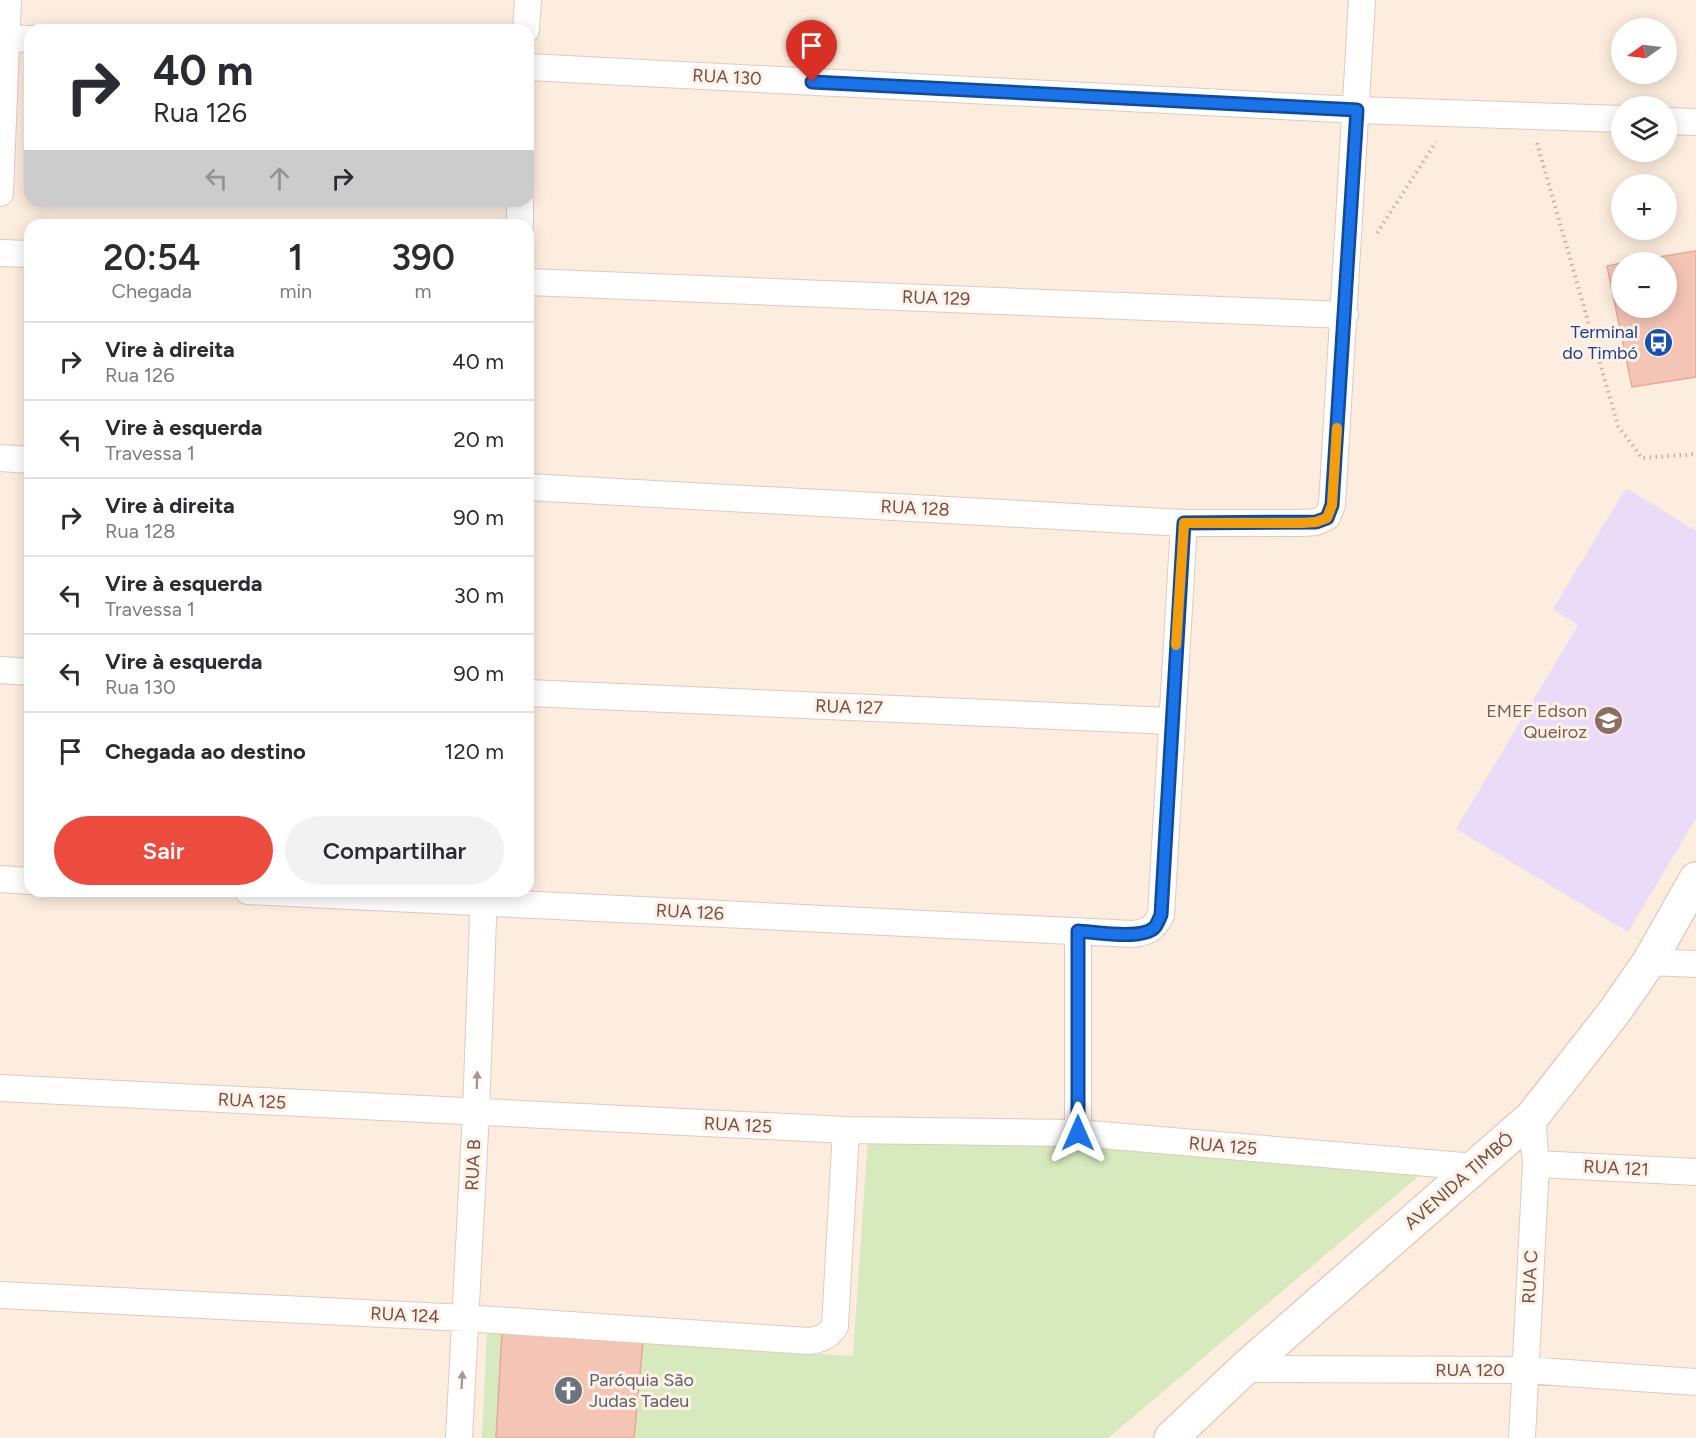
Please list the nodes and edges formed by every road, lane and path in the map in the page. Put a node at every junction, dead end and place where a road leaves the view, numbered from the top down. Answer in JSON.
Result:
{"nodes":[{"id":1,"x":8,"y":0,"type":"edge"},
{"id":2,"x":528,"y":0,"type":"edge"},
{"id":3,"x":1362,"y":0,"type":"edge"},
{"id":4,"x":526,"y":24,"type":"edge"},
{"id":5,"x":12,"y":38,"type":"edge"},
{"id":6,"x":534,"y":67,"type":"edge"},
{"id":7,"x":1357,"y":110,"type":"junction"},
{"id":8,"x":1456,"y":111,"type":"junction"},
{"id":9,"x":1530,"y":116,"type":"junction"},
{"id":10,"x":1611,"y":120,"type":"edge"},
{"id":11,"x":1677,"y":121,"type":"edge"},
{"id":12,"x":1696,"y":122,"type":"edge"},
{"id":13,"x":0,"y":193,"type":"edge"},
{"id":14,"x":1372,"y":240,"type":"dead end"},
{"id":15,"x":0,"y":253,"type":"edge"},
{"id":16,"x":24,"y":254,"type":"edge"},
{"id":17,"x":534,"y":282,"type":"edge"},
{"id":18,"x":1345,"y":315,"type":"junction"},
{"id":19,"x":1696,"y":454,"type":"edge"},
{"id":20,"x":0,"y":458,"type":"edge"},
{"id":21,"x":24,"y":460,"type":"edge"},
{"id":22,"x":534,"y":487,"type":"edge"},
{"id":23,"x":1184,"y":523,"type":"junction"},
{"id":24,"x":0,"y":670,"type":"edge"},
{"id":25,"x":24,"y":672,"type":"edge"},
{"id":26,"x":534,"y":693,"type":"edge"},
{"id":27,"x":1171,"y":721,"type":"junction"},
{"id":28,"x":0,"y":879,"type":"edge"},
{"id":29,"x":1696,"y":879,"type":"edge"},
{"id":30,"x":24,"y":880,"type":"edge"},
{"id":31,"x":484,"y":897,"type":"edge"},
{"id":32,"x":1078,"y":931,"type":"junction"},
{"id":33,"x":1650,"y":962,"type":"junction"},
{"id":34,"x":1696,"y":964,"type":"edge"},
{"id":35,"x":0,"y":1088,"type":"edge"},
{"id":36,"x":476,"y":1112,"type":"junction"},
{"id":37,"x":1532,"y":1117,"type":"junction"},
{"id":38,"x":846,"y":1130,"type":"junction"},
{"id":39,"x":1078,"y":1133,"type":"junction"},
{"id":40,"x":1536,"y":1164,"type":"junction"},
{"id":41,"x":1474,"y":1167,"type":"junction"},
{"id":42,"x":1696,"y":1172,"type":"edge"},
{"id":43,"x":0,"y":1295,"type":"edge"},
{"id":44,"x":465,"y":1318,"type":"junction"},
{"id":45,"x":1244,"y":1369,"type":"junction"},
{"id":46,"x":1525,"y":1370,"type":"junction"},
{"id":47,"x":1696,"y":1382,"type":"edge"},
{"id":48,"x":459,"y":1438,"type":"edge"},
{"id":49,"x":1171,"y":1438,"type":"edge"},
{"id":50,"x":1522,"y":1438,"type":"edge"}],
"edges":[{"from":1,"to":5,"type":"street"},
{"from":2,"to":4,"type":"street"},
{"from":3,"to":7,"type":"street"},
{"from":5,"to":13,"type":"street"},
{"from":6,"to":7,"type":"street","name":"RUA 130"},
{"from":7,"to":8,"type":"street","name":"RUA 130"},
{"from":7,"to":18,"type":"street"},
{"from":8,"to":9,"type":"street","name":"RUA 130"},
{"from":8,"to":14,"type":"path"},
{"from":9,"to":10,"type":"street","name":"RUA 130"},
{"from":9,"to":19,"type":"path"},
{"from":11,"to":12,"type":"street"},
{"from":15,"to":16,"type":"street"},
{"from":17,"to":18,"type":"street","name":"RUA 129"},
{"from":18,"to":23,"type":"street","name":"RUA 128"},
{"from":20,"to":21,"type":"street"},
{"from":22,"to":23,"type":"street","name":"RUA 128"},
{"from":23,"to":27,"type":"street"},
{"from":24,"to":25,"type":"street"},
{"from":26,"to":27,"type":"street","name":"RUA 127"},
{"from":27,"to":32,"type":"street","name":"RUA 126"},
{"from":28,"to":30,"type":"street"},
{"from":29,"to":33,"type":"street","name":"AVENIDA TIMBÓ"},
{"from":31,"to":32,"type":"street","name":"RUA 126"},
{"from":36,"to":31,"type":"street","name":"RUA B","one_way":true},
{"from":32,"to":39,"type":"street"},
{"from":33,"to":34,"type":"street"},
{"from":33,"to":37,"type":"street","name":"AVENIDA TIMBÓ"},
{"from":35,"to":36,"type":"street","name":"RUA 125"},
{"from":36,"to":38,"type":"street","name":"RUA 125"},
{"from":36,"to":44,"type":"street","name":"RUA B"},
{"from":37,"to":40,"type":"street","name":"RUA C"},
{"from":37,"to":41,"type":"street","name":"AVENIDA TIMBÓ"},
{"from":38,"to":39,"type":"street","name":"RUA 125"},
{"from":38,"to":44,"type":"street","name":"RUA 124"},
{"from":39,"to":41,"type":"street","name":"RUA 125"},
{"from":40,"to":42,"type":"street","name":"RUA 121"},
{"from":40,"to":46,"type":"street","name":"RUA C"},
{"from":41,"to":45,"type":"street","name":"AVENIDA TIMBÓ"},
{"from":43,"to":44,"type":"street","name":"RUA 124"},
{"from":48,"to":44,"type":"street","name":"RUA B","one_way":true},
{"from":45,"to":46,"type":"street","name":"RUA 120"},
{"from":45,"to":49,"type":"street","name":"AVENIDA TIMBÓ"},
{"from":46,"to":47,"type":"street","name":"RUA 120"},
{"from":46,"to":50,"type":"street","name":"RUA C"}]}
